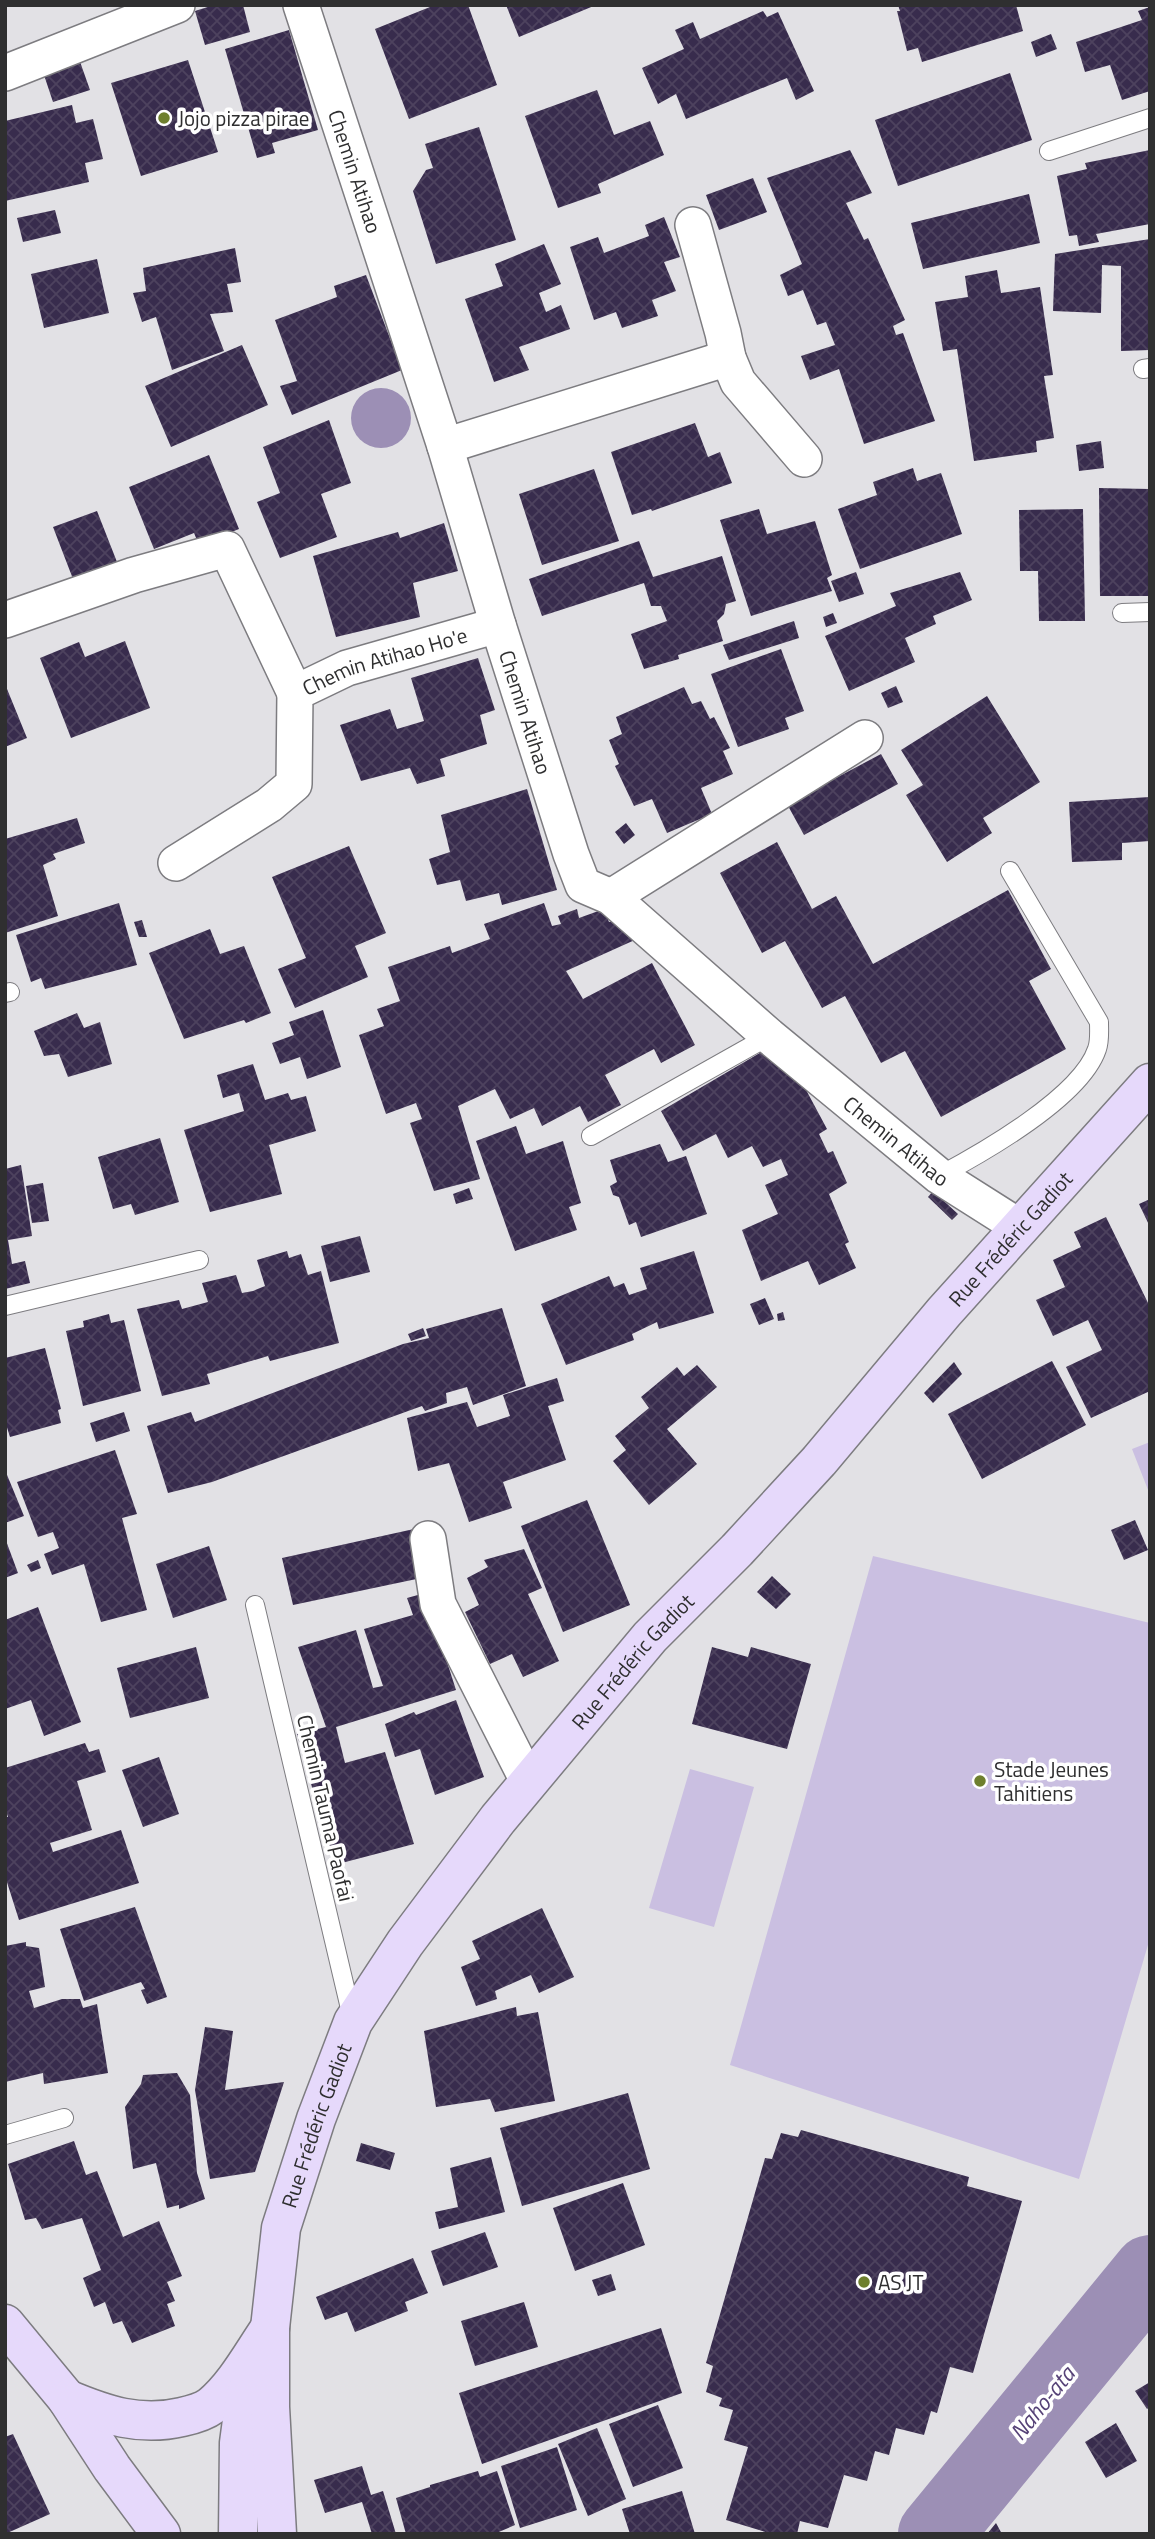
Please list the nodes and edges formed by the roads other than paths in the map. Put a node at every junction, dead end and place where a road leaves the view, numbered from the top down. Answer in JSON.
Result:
{"nodes":[{"id":1,"x":177,"y":5,"type":"edge"},
{"id":2,"x":302,"y":5,"type":"edge"},
{"id":3,"x":5,"y":73,"type":"edge"},
{"id":4,"x":1150,"y":118,"type":"edge"},
{"id":5,"x":1049,"y":151,"type":"dead end"},
{"id":6,"x":693,"y":225,"type":"dead end"},
{"id":7,"x":728,"y":358,"type":"junction"},
{"id":8,"x":445,"y":446,"type":"junction"},
{"id":9,"x":804,"y":459,"type":"dead end"},
{"id":10,"x":1122,"y":612,"type":"dead end"},
{"id":11,"x":1150,"y":612,"type":"edge"},
{"id":12,"x":5,"y":621,"type":"edge"},
{"id":13,"x":498,"y":625,"type":"junction"},
{"id":14,"x":295,"y":693,"type":"junction"},
{"id":15,"x":865,"y":738,"type":"dead end"},
{"id":16,"x":176,"y":863,"type":"dead end"},
{"id":17,"x":1010,"y":871,"type":"dead end"},
{"id":18,"x":611,"y":897,"type":"junction"},
{"id":19,"x":769,"y":1036,"type":"junction"},
{"id":20,"x":1150,"y":1083,"type":"edge"},
{"id":21,"x":590,"y":1136,"type":"dead end"},
{"id":22,"x":939,"y":1176,"type":"junction"},
{"id":23,"x":1021,"y":1228,"type":"junction"},
{"id":24,"x":199,"y":1260,"type":"dead end"},
{"id":25,"x":5,"y":1306,"type":"edge"},
{"id":26,"x":428,"y":1539,"type":"dead end"},
{"id":27,"x":256,"y":1605,"type":"dead end"},
{"id":28,"x":528,"y":1781,"type":"junction"},
{"id":29,"x":353,"y":2022,"type":"junction"},
{"id":30,"x":64,"y":2118,"type":"dead end"},
{"id":31,"x":5,"y":2136,"type":"edge"},
{"id":32,"x":5,"y":2324,"type":"edge"},
{"id":33,"x":270,"y":2328,"type":"junction"},
{"id":34,"x":67,"y":2399,"type":"junction"},
{"id":35,"x":161,"y":2534,"type":"edge"},
{"id":36,"x":238,"y":2534,"type":"edge"},
{"id":37,"x":277,"y":2534,"type":"edge"}],
"edges":[{"from":1,"to":3,"type":"street"},
{"from":2,"to":8,"type":"street","name":"Chemin Atihao"},
{"from":4,"to":5,"type":"lane"},
{"from":6,"to":7,"type":"street"},
{"from":7,"to":8,"type":"street"},
{"from":7,"to":9,"type":"street"},
{"from":8,"to":13,"type":"street","name":"Chemin Atihao"},
{"from":10,"to":11,"type":"lane"},
{"from":12,"to":14,"type":"street"},
{"from":13,"to":14,"type":"street","name":"Chemin Atihao Ho'e"},
{"from":13,"to":18,"type":"street","name":"Chemin Atihao"},
{"from":14,"to":16,"type":"street","name":"Chemin Atihao Ho'e"},
{"from":15,"to":18,"type":"street"},
{"from":17,"to":22,"type":"lane"},
{"from":18,"to":19,"type":"street","name":"Chemin Atihao"},
{"from":19,"to":21,"type":"lane"},
{"from":19,"to":22,"type":"street","name":"Chemin Atihao"},
{"from":20,"to":23,"type":"main road","name":"Rue Frédéric Gadiot"},
{"from":22,"to":23,"type":"street","name":"Chemin Atihao"},
{"from":23,"to":28,"type":"main road","name":"Rue Frédéric Gadiot"},
{"from":24,"to":25,"type":"lane"},
{"from":26,"to":28,"type":"street"},
{"from":27,"to":29,"type":"lane","name":"Chemin Tauma Paofai"},
{"from":28,"to":29,"type":"main road","name":"Rue Frédéric Gadiot"},
{"from":29,"to":33,"type":"main road","name":"Rue Frédéric Gadiot"},
{"from":30,"to":31,"type":"lane"},
{"from":32,"to":34,"type":"main road"},
{"from":33,"to":34,"type":"main road"},
{"from":33,"to":36,"type":"main road","name":"Rue Frédéric Gadiot"},
{"from":33,"to":37,"type":"main road","name":"Rue Frédéric Gadiot"},
{"from":34,"to":35,"type":"main road"}]}
